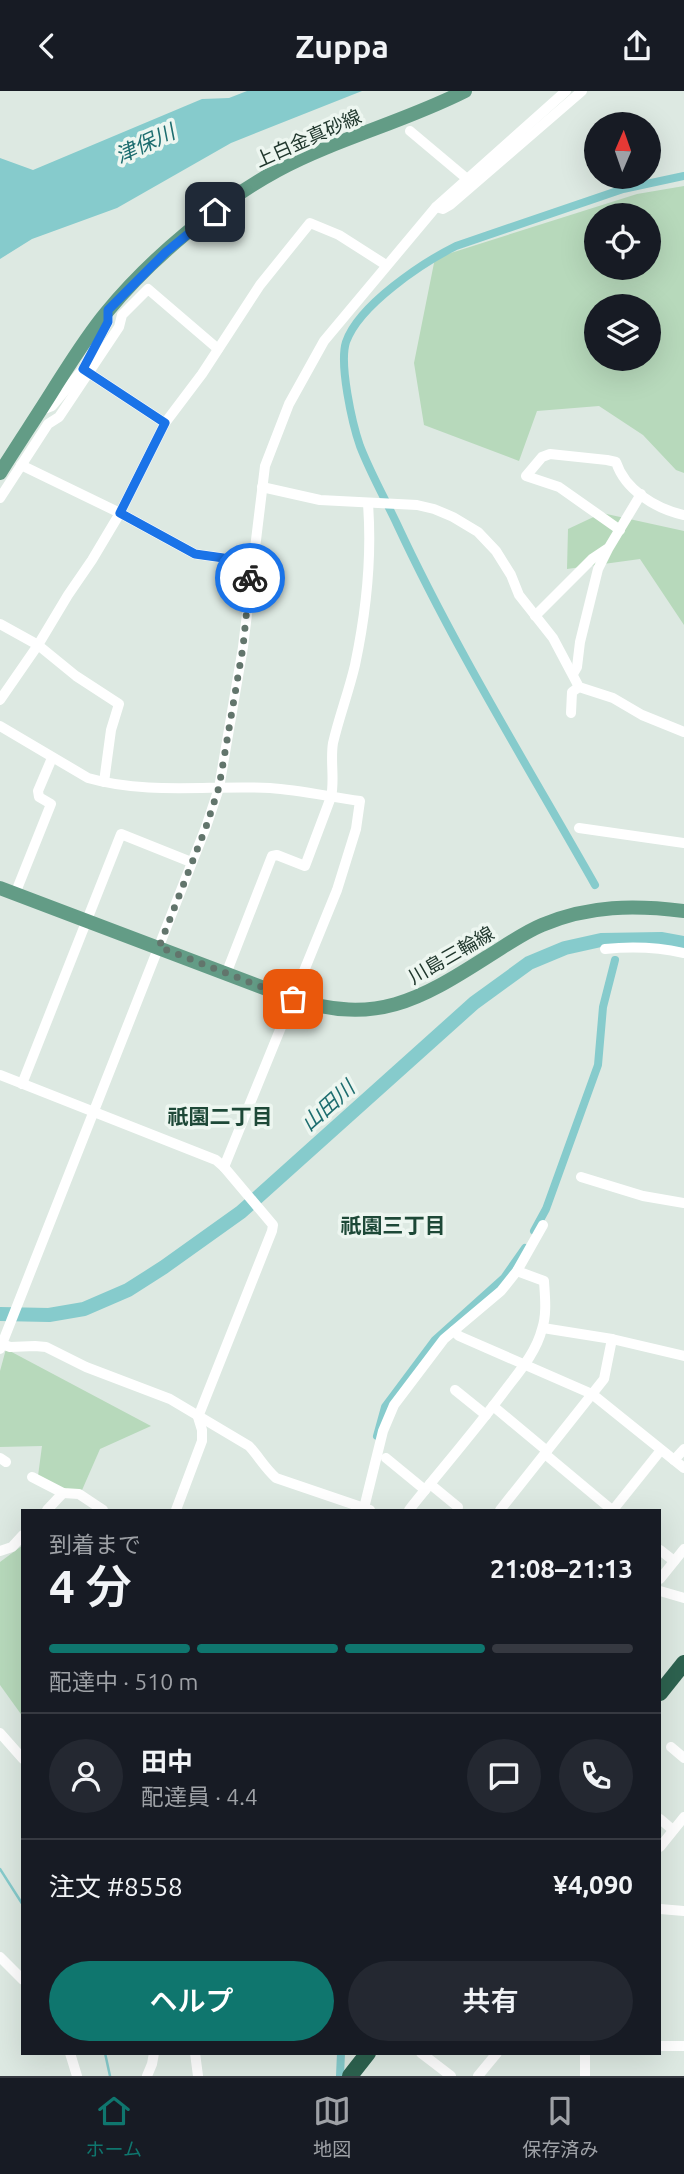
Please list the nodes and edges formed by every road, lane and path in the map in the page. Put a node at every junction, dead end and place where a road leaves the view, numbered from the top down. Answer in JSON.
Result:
{"nodes":[{"id":1,"x":465,"y":91,"type":"edge"},
{"id":2,"x":566,"y":91,"type":"edge"},
{"id":3,"x":582,"y":91,"type":"edge"},
{"id":4,"x":410,"y":131,"type":"dead end"},
{"id":5,"x":466,"y":178,"type":"junction"},
{"id":6,"x":436,"y":207,"type":"junction"},
{"id":7,"x":386,"y":265,"type":"junction"},
{"id":8,"x":108,"y":310,"type":"junction"},
{"id":9,"x":218,"y":349,"type":"junction"},
{"id":10,"x":85,"y":371,"type":"junction"},
{"id":11,"x":39,"y":411,"type":"junction"},
{"id":12,"x":165,"y":423,"type":"junction"},
{"id":13,"x":21,"y":465,"type":"junction"},
{"id":14,"x":0,"y":473,"type":"edge"},
{"id":15,"x":262,"y":487,"type":"junction"},
{"id":16,"x":641,"y":494,"type":"junction"},
{"id":17,"x":0,"y":498,"type":"edge"},
{"id":18,"x":368,"y":504,"type":"junction"},
{"id":19,"x":120,"y":513,"type":"junction"},
{"id":20,"x":684,"y":515,"type":"edge"},
{"id":21,"x":620,"y":530,"type":"junction"},
{"id":22,"x":608,"y":549,"type":"junction"},
{"id":23,"x":252,"y":562,"type":"junction"},
{"id":24,"x":536,"y":616,"type":"junction"},
{"id":25,"x":0,"y":624,"type":"edge"},
{"id":26,"x":38,"y":645,"type":"junction"},
{"id":27,"x":573,"y":674,"type":"junction"},
{"id":28,"x":579,"y":687,"type":"junction"},
{"id":29,"x":0,"y":700,"type":"edge"},
{"id":30,"x":571,"y":713,"type":"dead end"},
{"id":31,"x":0,"y":726,"type":"edge"},
{"id":32,"x":684,"y":732,"type":"edge"},
{"id":33,"x":52,"y":758,"type":"junction"},
{"id":34,"x":104,"y":782,"type":"junction"},
{"id":35,"x":219,"y":787,"type":"junction"},
{"id":36,"x":331,"y":797,"type":"junction"},
{"id":37,"x":579,"y":828,"type":"dead end"},
{"id":38,"x":684,"y":843,"type":"edge"},
{"id":39,"x":191,"y":862,"type":"junction"},
{"id":40,"x":0,"y":888,"type":"edge"},
{"id":41,"x":15,"y":894,"type":"junction"},
{"id":42,"x":684,"y":911,"type":"edge"},
{"id":43,"x":86,"y":921,"type":"junction"},
{"id":44,"x":159,"y":947,"type":"junction"},
{"id":45,"x":605,"y":950,"type":"dead end"},
{"id":46,"x":684,"y":953,"type":"edge"},
{"id":47,"x":226,"y":974,"type":"junction"},
{"id":48,"x":293,"y":999,"type":"junction"},
{"id":49,"x":0,"y":1075,"type":"edge"},
{"id":50,"x":22,"y":1084,"type":"junction"},
{"id":51,"x":92,"y":1112,"type":"junction"},
{"id":52,"x":224,"y":1167,"type":"junction"},
{"id":53,"x":581,"y":1177,"type":"dead end"},
{"id":54,"x":684,"y":1203,"type":"edge"},
{"id":55,"x":543,"y":1224,"type":"dead end"},
{"id":56,"x":517,"y":1271,"type":"junction"},
{"id":57,"x":543,"y":1328,"type":"junction"},
{"id":58,"x":453,"y":1331,"type":"junction"},
{"id":59,"x":612,"y":1339,"type":"junction"},
{"id":60,"x":1,"y":1347,"type":"edge"},
{"id":61,"x":684,"y":1356,"type":"edge"},
{"id":62,"x":525,"y":1364,"type":"junction"},
{"id":63,"x":454,"y":1389,"type":"dead end"},
{"id":64,"x":592,"y":1394,"type":"junction"},
{"id":65,"x":490,"y":1411,"type":"junction"},
{"id":66,"x":198,"y":1417,"type":"junction"},
{"id":67,"x":684,"y":1449,"type":"edge"},
{"id":68,"x":661,"y":1450,"type":"junction"},
{"id":69,"x":546,"y":1452,"type":"junction"},
{"id":70,"x":386,"y":1458,"type":"dead end"},
{"id":71,"x":674,"y":1460,"type":"junction"},
{"id":72,"x":684,"y":1468,"type":"edge"},
{"id":73,"x":32,"y":1476,"type":"dead end"},
{"id":74,"x":428,"y":1487,"type":"junction"},
{"id":75,"x":63,"y":1493,"type":"junction"},
{"id":76,"x":344,"y":1506,"type":"edge"},
{"id":77,"x":458,"y":1507,"type":"dead end"},
{"id":78,"x":48,"y":1509,"type":"edge"},
{"id":79,"x":102,"y":1509,"type":"edge"},
{"id":80,"x":176,"y":1509,"type":"edge"},
{"id":81,"x":367,"y":1509,"type":"edge"},
{"id":82,"x":410,"y":1509,"type":"edge"},
{"id":83,"x":501,"y":1509,"type":"edge"},
{"id":84,"x":611,"y":1509,"type":"edge"},
{"id":85,"x":613,"y":1509,"type":"edge"},
{"id":86,"x":21,"y":1537,"type":"edge"},
{"id":87,"x":684,"y":1549,"type":"edge"},
{"id":88,"x":0,"y":1551,"type":"edge"},
{"id":89,"x":661,"y":1551,"type":"edge"},
{"id":90,"x":674,"y":1561,"type":"junction"},
{"id":91,"x":661,"y":1578,"type":"edge"},
{"id":92,"x":661,"y":1591,"type":"edge"},
{"id":93,"x":684,"y":1598,"type":"edge"},
{"id":94,"x":684,"y":1663,"type":"edge"},
{"id":95,"x":661,"y":1692,"type":"edge"},
{"id":96,"x":0,"y":1733,"type":"edge"},
{"id":97,"x":671,"y":1748,"type":"dead end"},
{"id":98,"x":21,"y":1757,"type":"edge"},
{"id":99,"x":684,"y":1758,"type":"edge"},
{"id":100,"x":684,"y":1817,"type":"edge"},
{"id":101,"x":661,"y":1820,"type":"edge"},
{"id":102,"x":673,"y":1831,"type":"junction"},
{"id":103,"x":661,"y":1846,"type":"edge"},
{"id":104,"x":661,"y":1909,"type":"edge"},
{"id":105,"x":684,"y":1911,"type":"edge"},
{"id":106,"x":0,"y":1957,"type":"edge"},
{"id":107,"x":21,"y":1978,"type":"edge"},
{"id":108,"x":661,"y":2046,"type":"edge"},
{"id":109,"x":684,"y":2046,"type":"edge"},
{"id":110,"x":71,"y":2055,"type":"edge"},
{"id":111,"x":153,"y":2055,"type":"edge"},
{"id":112,"x":195,"y":2055,"type":"edge"},
{"id":113,"x":366,"y":2055,"type":"edge"},
{"id":114,"x":424,"y":2055,"type":"edge"},
{"id":115,"x":495,"y":2055,"type":"edge"},
{"id":116,"x":585,"y":2055,"type":"edge"},
{"id":117,"x":77,"y":2076,"type":"edge"},
{"id":118,"x":147,"y":2076,"type":"edge"},
{"id":119,"x":198,"y":2076,"type":"edge"},
{"id":120,"x":350,"y":2076,"type":"edge"},
{"id":121,"x":451,"y":2076,"type":"edge"},
{"id":122,"x":478,"y":2076,"type":"edge"},
{"id":123,"x":586,"y":2076,"type":"edge"}],
"edges":[{"from":1,"to":8,"type":"main road","name":"上白金真砂線"},
{"from":2,"to":5,"type":"street"},
{"from":3,"to":6,"type":"street"},
{"from":4,"to":5,"type":"street"},
{"from":5,"to":6,"type":"street"},
{"from":6,"to":7,"type":"street"},
{"from":7,"to":9,"type":"street"},
{"from":7,"to":15,"type":"street"},
{"from":8,"to":10,"type":"street"},
{"from":8,"to":11,"type":"main road","name":"上白金真砂線"},
{"from":9,"to":10,"type":"street"},
{"from":9,"to":12,"type":"street"},
{"from":10,"to":11,"type":"street"},
{"from":10,"to":12,"type":"street"},
{"from":10,"to":13,"type":"street"},
{"from":11,"to":14,"type":"main road","name":"上白金真砂線"},
{"from":12,"to":19,"type":"street"},
{"from":13,"to":17,"type":"street"},
{"from":13,"to":19,"type":"street"},
{"from":15,"to":18,"type":"street"},
{"from":15,"to":23,"type":"street"},
{"from":16,"to":20,"type":"street"},
{"from":16,"to":21,"type":"street"},
{"from":16,"to":21,"type":"street"},
{"from":18,"to":24,"type":"street"},
{"from":18,"to":36,"type":"street"},
{"from":19,"to":23,"type":"street"},
{"from":19,"to":26,"type":"street"},
{"from":21,"to":22,"type":"street"},
{"from":22,"to":24,"type":"street"},
{"from":22,"to":27,"type":"street"},
{"from":23,"to":35,"type":"street"},
{"from":24,"to":27,"type":"street"},
{"from":25,"to":26,"type":"street"},
{"from":26,"to":29,"type":"street"},
{"from":26,"to":34,"type":"street"},
{"from":27,"to":28,"type":"street"},
{"from":28,"to":30,"type":"street"},
{"from":28,"to":32,"type":"street"},
{"from":31,"to":33,"type":"street"},
{"from":33,"to":34,"type":"street"},
{"from":33,"to":41,"type":"street"},
{"from":34,"to":35,"type":"street"},
{"from":35,"to":36,"type":"street"},
{"from":35,"to":39,"type":"street"},
{"from":36,"to":47,"type":"street"},
{"from":36,"to":48,"type":"street"},
{"from":37,"to":38,"type":"street"},
{"from":39,"to":43,"type":"street"},
{"from":39,"to":44,"type":"street"},
{"from":40,"to":41,"type":"main road","name":"川島三輪線"},
{"from":41,"to":43,"type":"main road","name":"川島三輪線"},
{"from":42,"to":48,"type":"main road","name":"川島三輪線"},
{"from":43,"to":44,"type":"main road","name":"川島三輪線"},
{"from":43,"to":50,"type":"street"},
{"from":44,"to":47,"type":"main road","name":"川島三輪線"},
{"from":44,"to":51,"type":"street"},
{"from":45,"to":46,"type":"street"},
{"from":47,"to":48,"type":"main road","name":"川島三輪線"},
{"from":48,"to":52,"type":"street"},
{"from":49,"to":50,"type":"street"},
{"from":50,"to":51,"type":"street"},
{"from":51,"to":52,"type":"street"},
{"from":51,"to":60,"type":"street"},
{"from":52,"to":66,"type":"street"},
{"from":53,"to":54,"type":"street"},
{"from":55,"to":56,"type":"street"},
{"from":56,"to":57,"type":"street"},
{"from":56,"to":58,"type":"street"},
{"from":57,"to":59,"type":"street"},
{"from":57,"to":62,"type":"street"},
{"from":58,"to":62,"type":"street"},
{"from":58,"to":81,"type":"street"},
{"from":59,"to":61,"type":"street"},
{"from":59,"to":64,"type":"street"},
{"from":60,"to":66,"type":"street"},
{"from":62,"to":64,"type":"street"},
{"from":62,"to":65,"type":"street"},
{"from":63,"to":65,"type":"street"},
{"from":64,"to":68,"type":"street"},
{"from":64,"to":69,"type":"street"},
{"from":65,"to":69,"type":"street"},
{"from":65,"to":74,"type":"street"},
{"from":66,"to":76,"type":"street"},
{"from":66,"to":80,"type":"street"},
{"from":67,"to":71,"type":"street"},
{"from":68,"to":71,"type":"street"},
{"from":68,"to":85,"type":"street"},
{"from":69,"to":83,"type":"street"},
{"from":69,"to":84,"type":"street"},
{"from":70,"to":74,"type":"street"},
{"from":71,"to":72,"type":"street"},
{"from":73,"to":75,"type":"street"},
{"from":74,"to":77,"type":"street"},
{"from":74,"to":82,"type":"street"},
{"from":75,"to":78,"type":"street"},
{"from":75,"to":79,"type":"street"},
{"from":76,"to":81,"type":"street"},
{"from":86,"to":88,"type":"street"},
{"from":87,"to":90,"type":"street"},
{"from":89,"to":90,"type":"street"},
{"from":90,"to":91,"type":"street"},
{"from":92,"to":93,"type":"street"},
{"from":94,"to":95,"type":"highway"},
{"from":96,"to":98,"type":"street"},
{"from":97,"to":99,"type":"street"},
{"from":100,"to":102,"type":"street"},
{"from":101,"to":102,"type":"street"},
{"from":102,"to":103,"type":"street"},
{"from":104,"to":105,"type":"street"},
{"from":106,"to":107,"type":"street"},
{"from":108,"to":109,"type":"street"},
{"from":110,"to":117,"type":"street"},
{"from":111,"to":118,"type":"street"},
{"from":112,"to":119,"type":"street"},
{"from":113,"to":120,"type":"highway"},
{"from":114,"to":121,"type":"street"},
{"from":115,"to":122,"type":"street"},
{"from":116,"to":123,"type":"street"}]}
